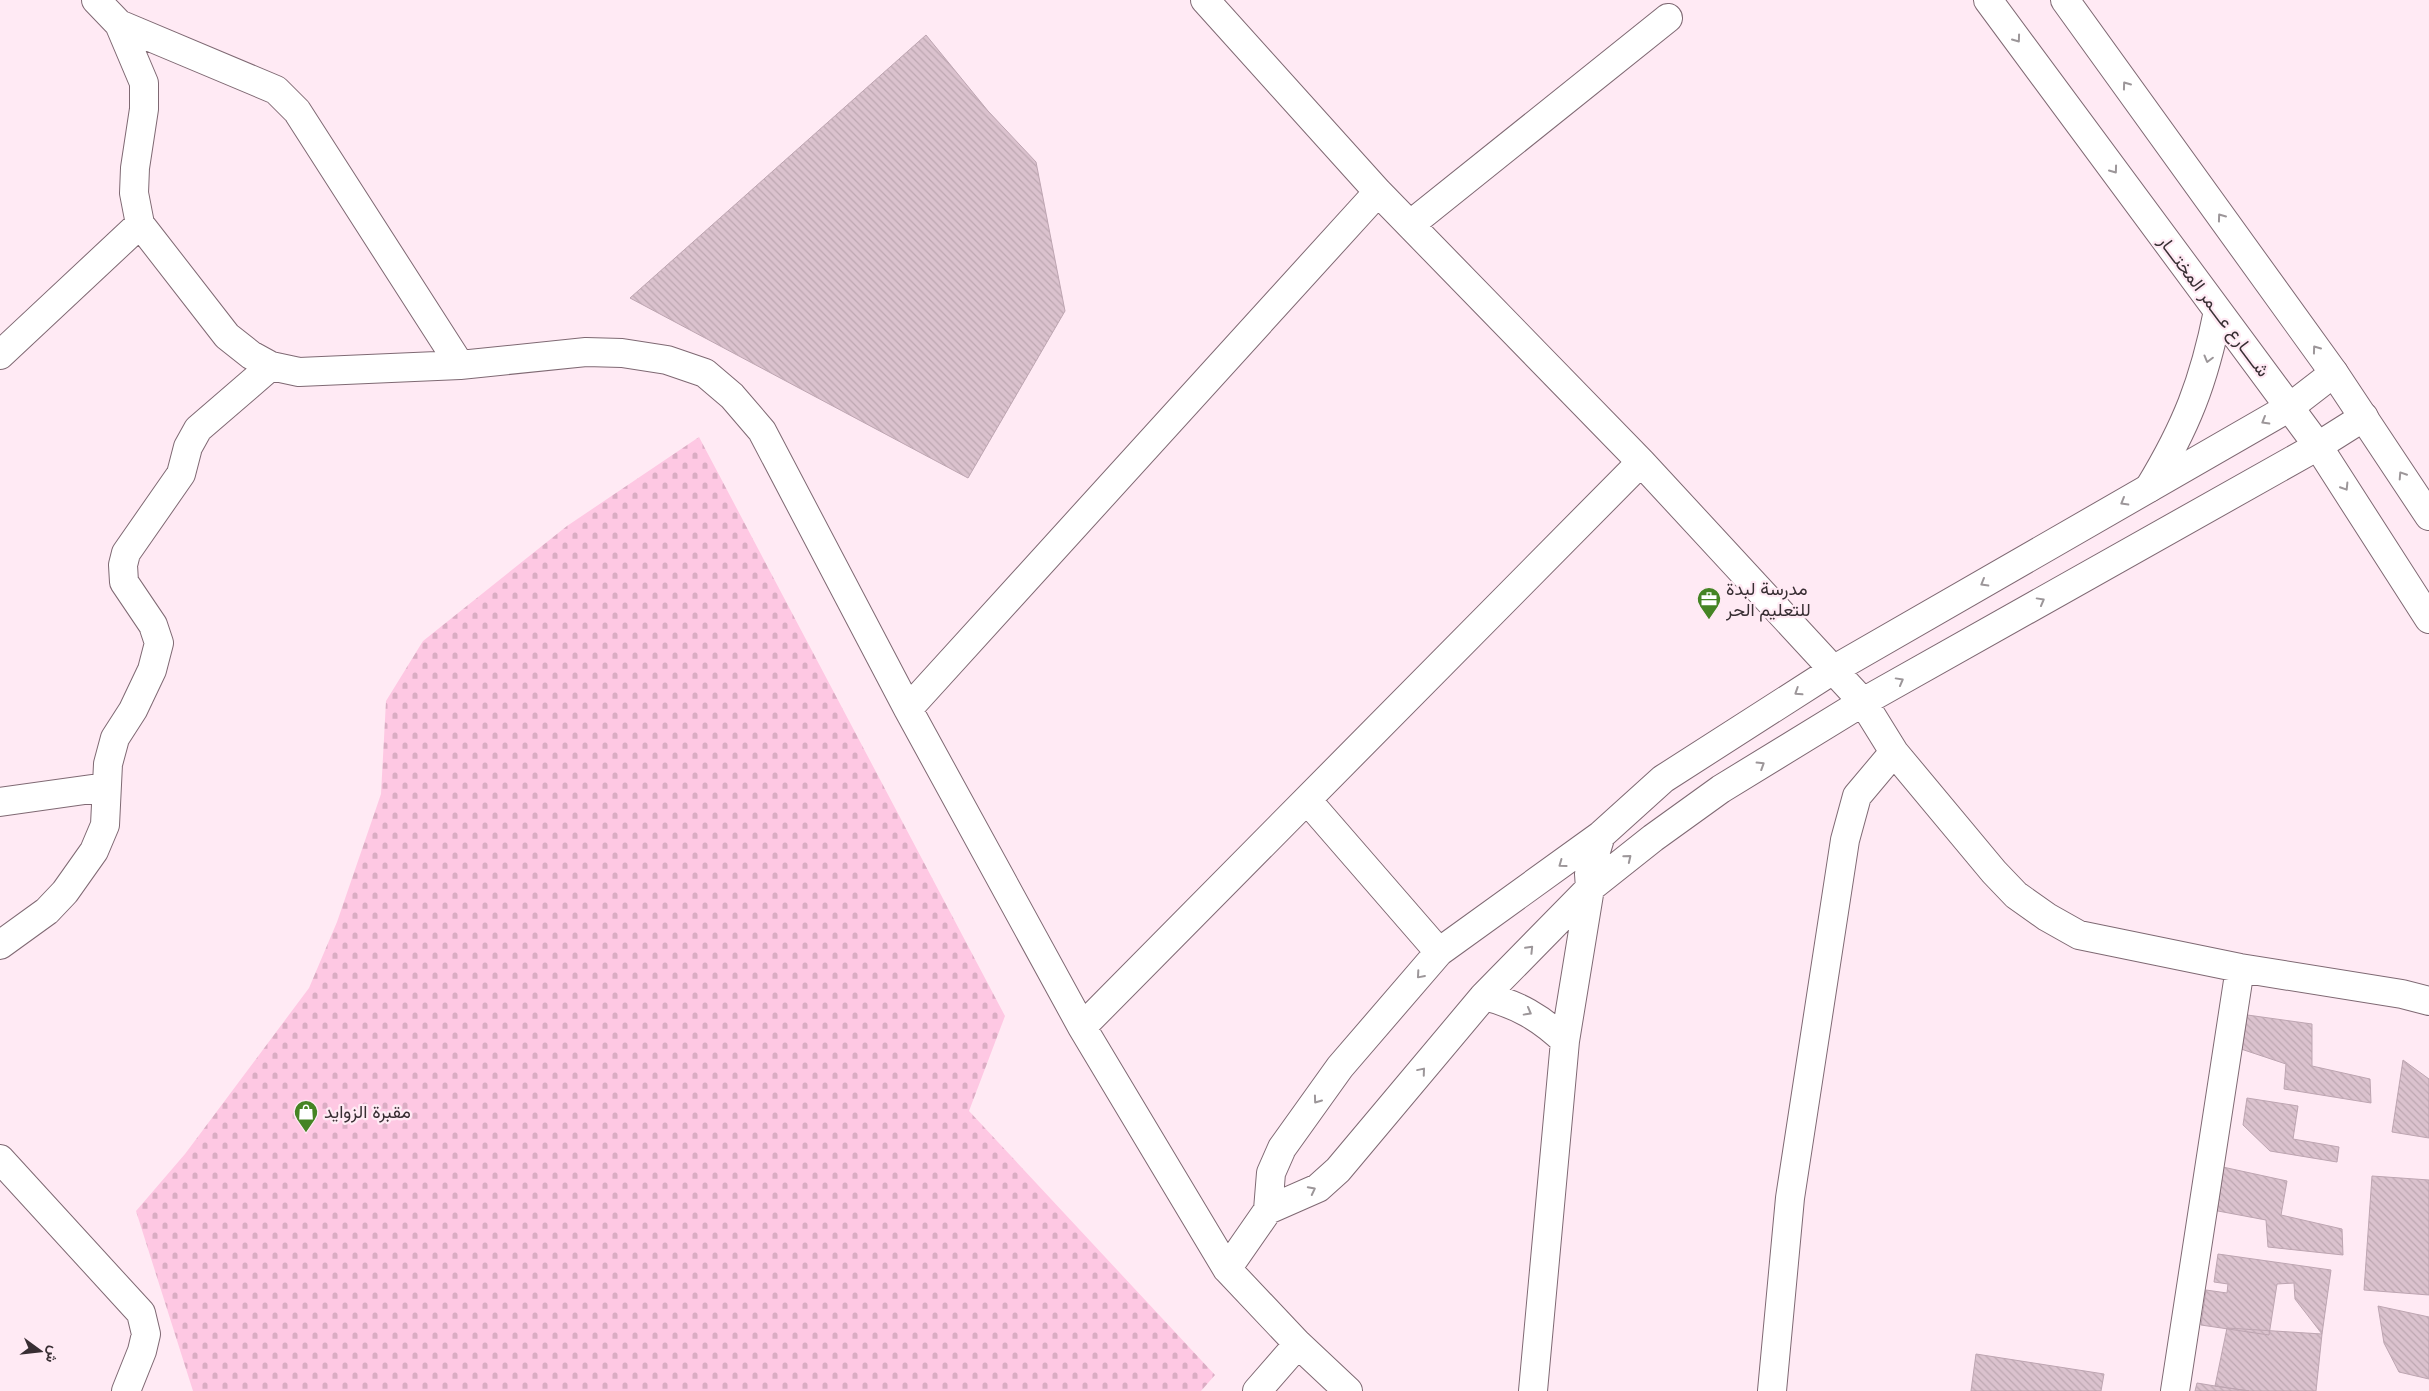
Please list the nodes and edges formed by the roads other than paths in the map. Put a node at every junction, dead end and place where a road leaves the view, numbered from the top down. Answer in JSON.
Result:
{"nodes":[{"id":1,"x":96,"y":0,"type":"edge"},
{"id":2,"x":1205,"y":0,"type":"edge"},
{"id":3,"x":1988,"y":0,"type":"edge"},
{"id":4,"x":2065,"y":0,"type":"edge"},
{"id":5,"x":1668,"y":18,"type":"dead end"},
{"id":6,"x":119,"y":24,"type":"junction"},
{"id":7,"x":1378,"y":192,"type":"junction"},
{"id":8,"x":140,"y":224,"type":"junction"},
{"id":9,"x":1411,"y":224,"type":"junction"},
{"id":10,"x":2218,"y":311,"type":"junction"},
{"id":11,"x":0,"y":355,"type":"edge"},
{"id":12,"x":460,"y":365,"type":"junction"},
{"id":13,"x":271,"y":366,"type":"junction"},
{"id":14,"x":2334,"y":373,"type":"junction"},
{"id":15,"x":2290,"y":407,"type":"junction"},
{"id":16,"x":2364,"y":417,"type":"junction"},
{"id":17,"x":2318,"y":446,"type":"junction"},
{"id":18,"x":1641,"y":462,"type":"junction"},
{"id":19,"x":2149,"y":488,"type":"junction"},
{"id":20,"x":2429,"y":516,"type":"edge"},
{"id":21,"x":2429,"y":620,"type":"edge"},
{"id":22,"x":1834,"y":670,"type":"junction"},
{"id":23,"x":1862,"y":702,"type":"junction"},
{"id":24,"x":908,"y":709,"type":"junction"},
{"id":25,"x":1894,"y":752,"type":"junction"},
{"id":26,"x":106,"y":786,"type":"junction"},
{"id":27,"x":1307,"y":800,"type":"junction"},
{"id":28,"x":0,"y":802,"type":"edge"},
{"id":29,"x":1601,"y":836,"type":"junction"},
{"id":30,"x":1590,"y":888,"type":"junction"},
{"id":31,"x":0,"y":945,"type":"edge"},
{"id":32,"x":1440,"y":952,"type":"junction"},
{"id":33,"x":2240,"y":968,"type":"junction"},
{"id":34,"x":1484,"y":996,"type":"junction"},
{"id":35,"x":2429,"y":1001,"type":"edge"},
{"id":36,"x":1082,"y":1027,"type":"junction"},
{"id":37,"x":1565,"y":1041,"type":"junction"},
{"id":38,"x":0,"y":1160,"type":"edge"},
{"id":39,"x":1268,"y":1210,"type":"junction"},
{"id":40,"x":1227,"y":1268,"type":"junction"},
{"id":41,"x":1298,"y":1344,"type":"junction"},
{"id":42,"x":126,"y":1391,"type":"edge"},
{"id":43,"x":1257,"y":1391,"type":"edge"},
{"id":44,"x":1348,"y":1391,"type":"edge"},
{"id":45,"x":1533,"y":1391,"type":"edge"},
{"id":46,"x":1772,"y":1391,"type":"edge"},
{"id":47,"x":2175,"y":1391,"type":"edge"}],
"edges":[{"from":1,"to":6,"type":"street"},
{"from":2,"to":7,"type":"street"},
{"from":3,"to":10,"type":"street","name":"شــــارع عـــمر المختـــار","one_way":true},
{"from":14,"to":4,"type":"street","one_way":true},
{"from":5,"to":9,"type":"street"},
{"from":6,"to":8,"type":"street"},
{"from":6,"to":12,"type":"street"},
{"from":7,"to":9,"type":"street"},
{"from":7,"to":24,"type":"street"},
{"from":8,"to":11,"type":"street"},
{"from":8,"to":13,"type":"street"},
{"from":9,"to":18,"type":"street"},
{"from":10,"to":15,"type":"street","name":"شــــارع عـــمر المختـــار"},
{"from":10,"to":19,"type":"street","one_way":true},
{"from":12,"to":13,"type":"street"},
{"from":12,"to":24,"type":"street"},
{"from":13,"to":26,"type":"street"},
{"from":14,"to":15,"type":"street"},
{"from":14,"to":16,"type":"street"},
{"from":15,"to":17,"type":"street","name":"شــــارع عـــمر المختـــار"},
{"from":15,"to":19,"type":"street","one_way":true},
{"from":16,"to":17,"type":"street"},
{"from":20,"to":16,"type":"street","one_way":true},
{"from":17,"to":21,"type":"street","name":"شــــارع عـــمر المختـــار","one_way":true},
{"from":23,"to":17,"type":"street","one_way":true},
{"from":18,"to":22,"type":"street"},
{"from":18,"to":27,"type":"street"},
{"from":19,"to":22,"type":"street","one_way":true},
{"from":22,"to":23,"type":"street"},
{"from":22,"to":29,"type":"street","one_way":true},
{"from":23,"to":25,"type":"street"},
{"from":30,"to":23,"type":"street","one_way":true},
{"from":24,"to":36,"type":"street"},
{"from":25,"to":33,"type":"street"},
{"from":25,"to":46,"type":"street"},
{"from":26,"to":28,"type":"street"},
{"from":26,"to":31,"type":"street"},
{"from":27,"to":32,"type":"street"},
{"from":27,"to":36,"type":"street"},
{"from":29,"to":30,"type":"street"},
{"from":29,"to":32,"type":"street","one_way":true},
{"from":34,"to":30,"type":"street","one_way":true},
{"from":30,"to":37,"type":"street"},
{"from":32,"to":39,"type":"street","one_way":true},
{"from":33,"to":35,"type":"street"},
{"from":33,"to":47,"type":"street"},
{"from":34,"to":37,"type":"street","one_way":true},
{"from":39,"to":34,"type":"street","one_way":true},
{"from":36,"to":40,"type":"street"},
{"from":37,"to":45,"type":"street"},
{"from":38,"to":42,"type":"street"},
{"from":39,"to":40,"type":"street"},
{"from":40,"to":41,"type":"street"},
{"from":41,"to":43,"type":"street"},
{"from":41,"to":44,"type":"street"}]}
